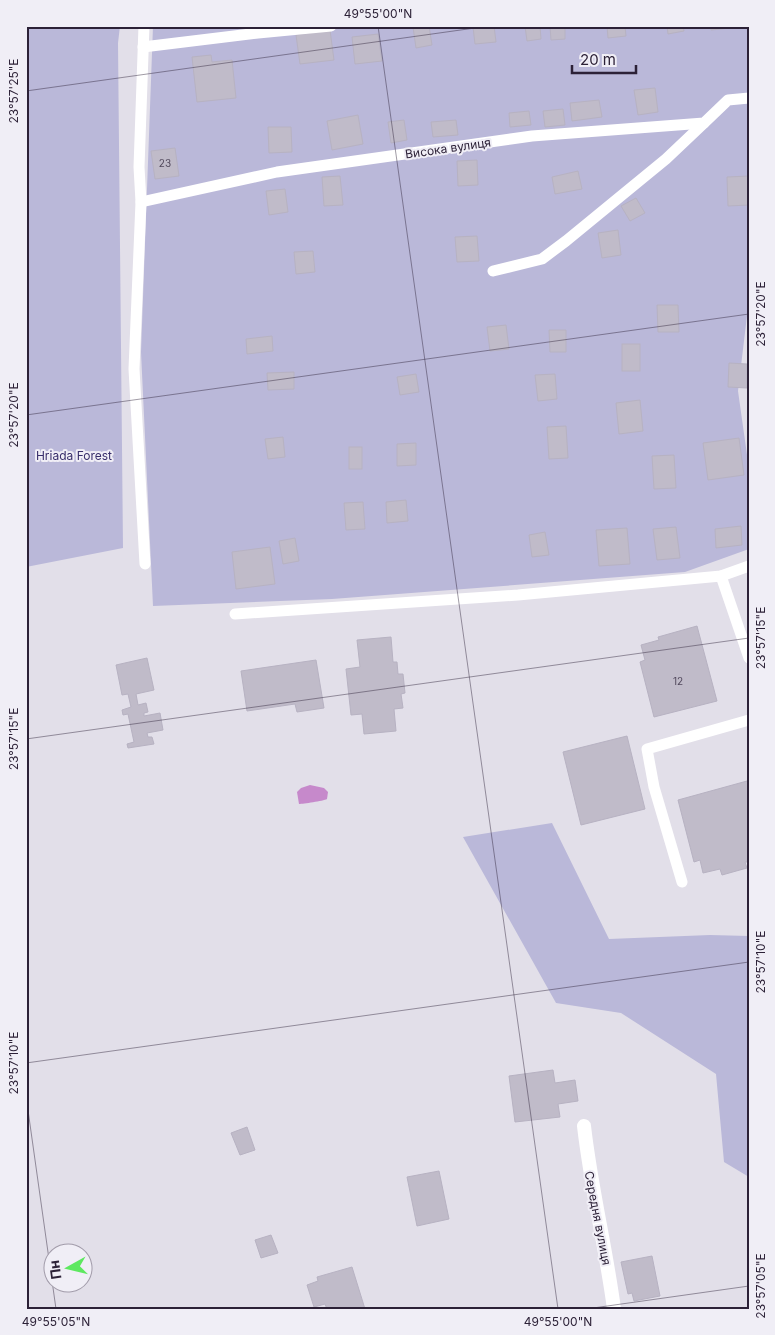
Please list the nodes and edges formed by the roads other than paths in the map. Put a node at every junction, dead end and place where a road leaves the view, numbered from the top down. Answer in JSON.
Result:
{"nodes":[{"id":1,"x":144,"y":26,"type":"edge"},
{"id":2,"x":330,"y":26,"type":"edge"},
{"id":3,"x":143,"y":47,"type":"junction"},
{"id":4,"x":749,"y":98,"type":"edge"},
{"id":5,"x":704,"y":123,"type":"junction"},
{"id":6,"x":141,"y":202,"type":"junction"},
{"id":7,"x":493,"y":271,"type":"dead end"},
{"id":8,"x":145,"y":564,"type":"dead end"},
{"id":9,"x":749,"y":566,"type":"edge"},
{"id":10,"x":722,"y":576,"type":"junction"},
{"id":11,"x":235,"y":614,"type":"dead end"},
{"id":12,"x":749,"y":658,"type":"edge"},
{"id":13,"x":749,"y":720,"type":"edge"},
{"id":14,"x":682,"y":882,"type":"dead end"},
{"id":15,"x":584,"y":1126,"type":"dead end"},
{"id":16,"x":614,"y":1309,"type":"edge"}],
"edges":[{"from":1,"to":3,"type":"lane"},
{"from":2,"to":3,"type":"lane"},
{"from":3,"to":6,"type":"lane"},
{"from":4,"to":5,"type":"lane"},
{"from":5,"to":6,"type":"lane","name":"Висока вулиця"},
{"from":5,"to":7,"type":"lane"},
{"from":6,"to":8,"type":"lane"},
{"from":9,"to":10,"type":"lane"},
{"from":10,"to":11,"type":"lane"},
{"from":10,"to":12,"type":"lane"},
{"from":13,"to":14,"type":"lane"},
{"from":15,"to":16,"type":"street","name":"Середня вулиця"}]}
